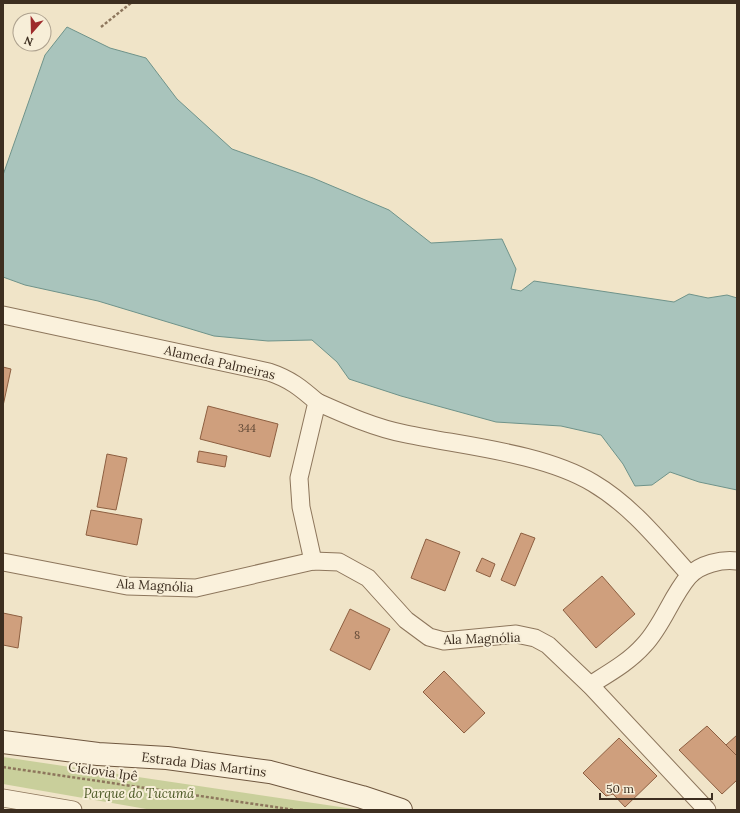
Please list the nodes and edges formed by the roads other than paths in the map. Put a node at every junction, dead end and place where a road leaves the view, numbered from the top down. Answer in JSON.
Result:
{"nodes":[{"id":1,"x":3,"y":315,"type":"edge"},
{"id":2,"x":317,"y":402,"type":"junction"},
{"id":3,"x":313,"y":561,"type":"junction"},
{"id":4,"x":737,"y":561,"type":"edge"},
{"id":5,"x":3,"y":562,"type":"edge"},
{"id":6,"x":690,"y":575,"type":"junction"},
{"id":7,"x":590,"y":685,"type":"junction"},
{"id":8,"x":3,"y":742,"type":"edge"},
{"id":9,"x":3,"y":798,"type":"edge"},
{"id":10,"x":73,"y":810,"type":"edge"},
{"id":11,"x":401,"y":810,"type":"edge"},
{"id":12,"x":707,"y":810,"type":"edge"}],
"edges":[{"from":1,"to":2,"type":"street","name":"Alameda Palmeiras"},
{"from":2,"to":3,"type":"street"},
{"from":2,"to":6,"type":"street","name":"Alameda Palmeiras"},
{"from":3,"to":5,"type":"street","name":"Ala Magnólia"},
{"from":3,"to":7,"type":"street","name":"Ala Magnólia"},
{"from":4,"to":6,"type":"street"},
{"from":6,"to":7,"type":"street"},
{"from":7,"to":12,"type":"street","name":"Ala Magnólia"},
{"from":8,"to":11,"type":"street","name":"Estrada Dias Martins"},
{"from":9,"to":10,"type":"street"}]}
